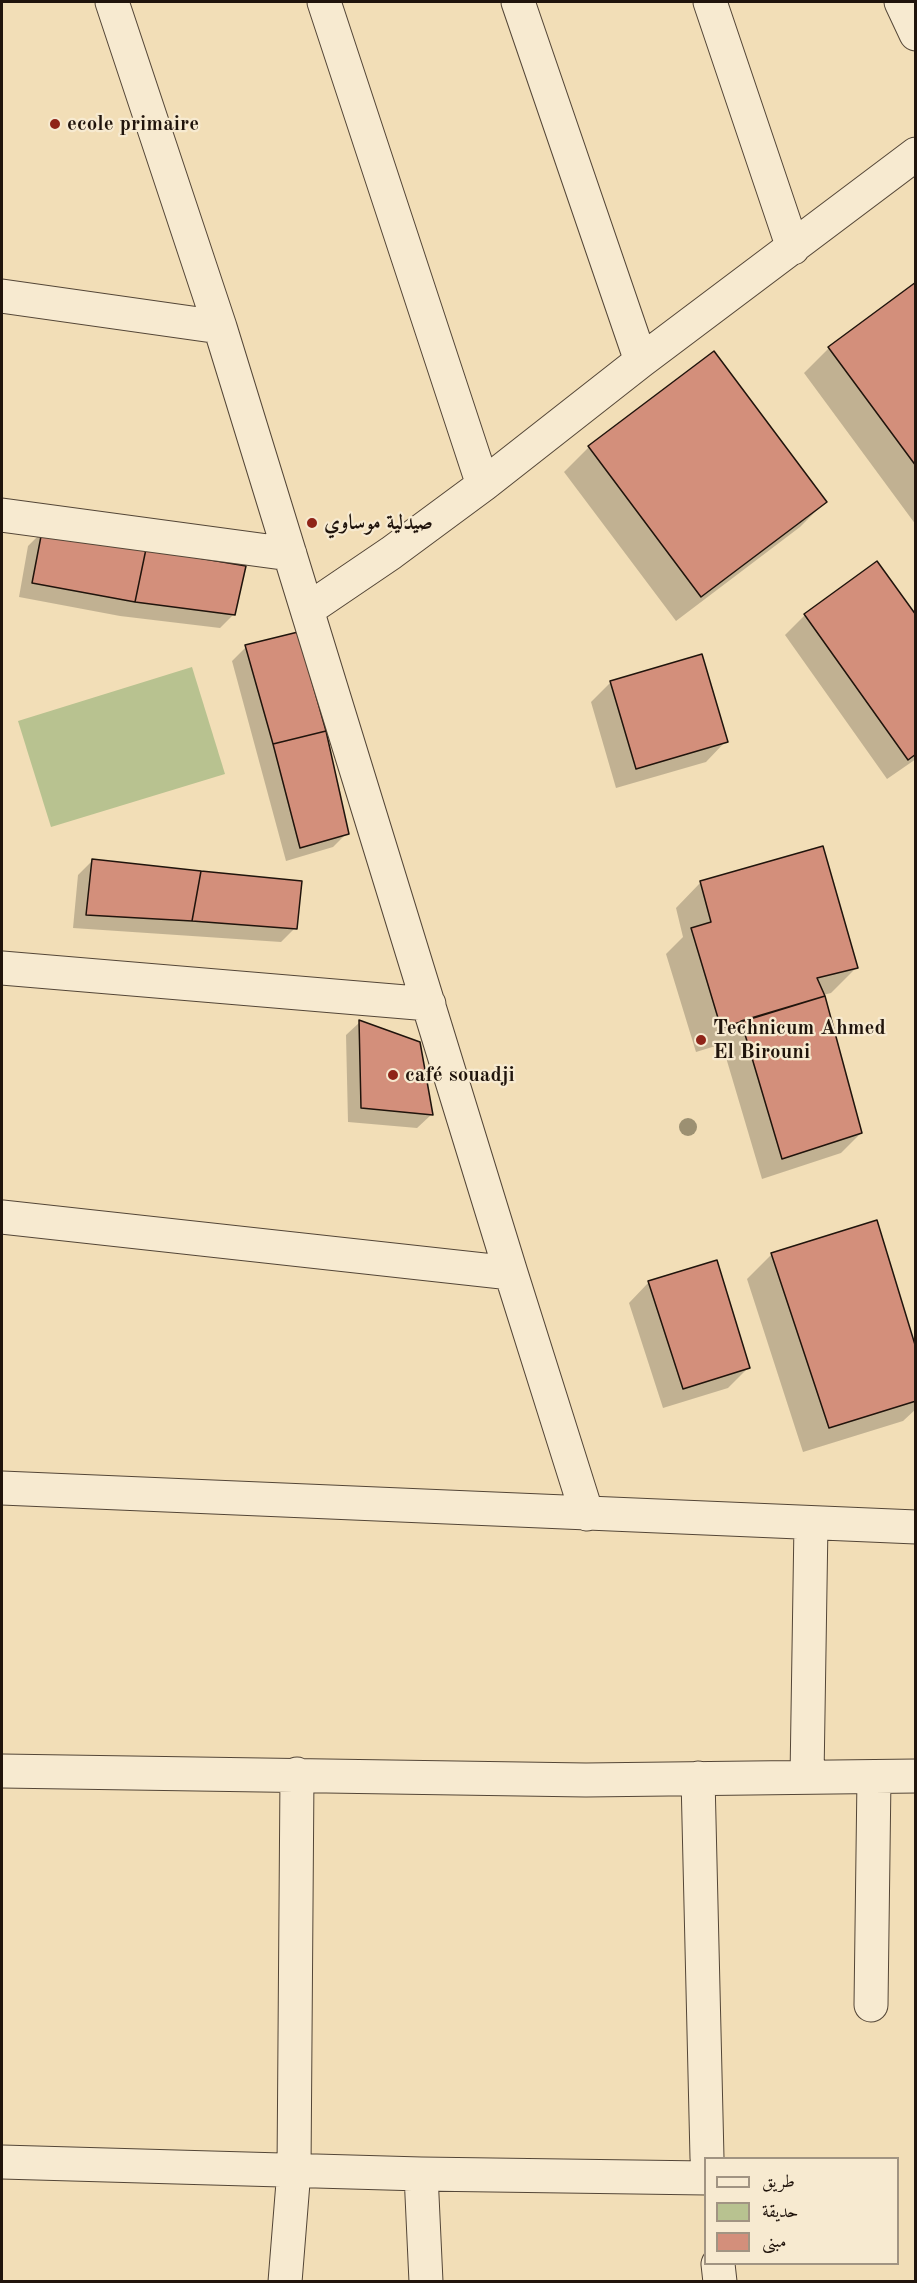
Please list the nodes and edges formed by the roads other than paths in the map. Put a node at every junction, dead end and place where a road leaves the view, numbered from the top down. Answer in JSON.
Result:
{"nodes":[{"id":1,"x":112,"y":2,"type":"edge"},
{"id":2,"x":324,"y":2,"type":"edge"},
{"id":3,"x":518,"y":2,"type":"edge"},
{"id":4,"x":710,"y":2,"type":"edge"},
{"id":5,"x":901,"y":2,"type":"edge"},
{"id":6,"x":915,"y":34,"type":"edge"},
{"id":7,"x":915,"y":154,"type":"edge"},
{"id":8,"x":793,"y":248,"type":"junction"},
{"id":9,"x":2,"y":296,"type":"edge"},
{"id":10,"x":220,"y":327,"type":"junction"},
{"id":11,"x":641,"y":361,"type":"junction"},
{"id":12,"x":483,"y":485,"type":"junction"},
{"id":13,"x":2,"y":515,"type":"edge"},
{"id":14,"x":290,"y":554,"type":"junction"},
{"id":15,"x":307,"y":610,"type":"junction"},
{"id":16,"x":2,"y":968,"type":"edge"},
{"id":17,"x":429,"y":1004,"type":"junction"},
{"id":18,"x":2,"y":1217,"type":"edge"},
{"id":19,"x":511,"y":1273,"type":"junction"},
{"id":20,"x":2,"y":1488,"type":"edge"},
{"id":21,"x":587,"y":1514,"type":"junction"},
{"id":22,"x":811,"y":1523,"type":"junction"},
{"id":23,"x":915,"y":1527,"type":"edge"},
{"id":24,"x":2,"y":1771,"type":"edge"},
{"id":25,"x":297,"y":1774,"type":"junction"},
{"id":26,"x":915,"y":1776,"type":"edge"},
{"id":27,"x":807,"y":1777,"type":"junction"},
{"id":28,"x":874,"y":1777,"type":"junction"},
{"id":29,"x":698,"y":1778,"type":"junction"},
{"id":30,"x":871,"y":2005,"type":"dead end"},
{"id":31,"x":707,"y":2157,"type":"edge"},
{"id":32,"x":2,"y":2162,"type":"edge"},
{"id":33,"x":294,"y":2170,"type":"junction"},
{"id":34,"x":421,"y":2174,"type":"junction"},
{"id":35,"x":704,"y":2178,"type":"edge"},
{"id":36,"x":718,"y":2265,"type":"edge"},
{"id":37,"x":285,"y":2282,"type":"edge"},
{"id":38,"x":426,"y":2282,"type":"edge"},
{"id":39,"x":720,"y":2282,"type":"edge"}],
"edges":[{"from":1,"to":10,"type":"street"},
{"from":2,"to":12,"type":"street"},
{"from":3,"to":11,"type":"street"},
{"from":4,"to":8,"type":"street"},
{"from":5,"to":6,"type":"street"},
{"from":7,"to":8,"type":"street"},
{"from":8,"to":11,"type":"street"},
{"from":9,"to":10,"type":"street"},
{"from":10,"to":14,"type":"street"},
{"from":11,"to":12,"type":"street"},
{"from":12,"to":15,"type":"street"},
{"from":13,"to":14,"type":"street"},
{"from":14,"to":15,"type":"street"},
{"from":15,"to":17,"type":"street"},
{"from":16,"to":17,"type":"street"},
{"from":17,"to":19,"type":"street"},
{"from":18,"to":19,"type":"street"},
{"from":19,"to":21,"type":"street"},
{"from":20,"to":21,"type":"street"},
{"from":21,"to":22,"type":"street"},
{"from":22,"to":23,"type":"street"},
{"from":22,"to":27,"type":"street"},
{"from":24,"to":25,"type":"street"},
{"from":25,"to":29,"type":"street"},
{"from":25,"to":33,"type":"street"},
{"from":26,"to":28,"type":"street"},
{"from":27,"to":28,"type":"street"},
{"from":27,"to":29,"type":"street"},
{"from":28,"to":30,"type":"street"},
{"from":29,"to":31,"type":"street"},
{"from":32,"to":33,"type":"street"},
{"from":33,"to":34,"type":"street"},
{"from":33,"to":37,"type":"street"},
{"from":34,"to":35,"type":"street"},
{"from":34,"to":38,"type":"street"},
{"from":36,"to":39,"type":"street"}]}
